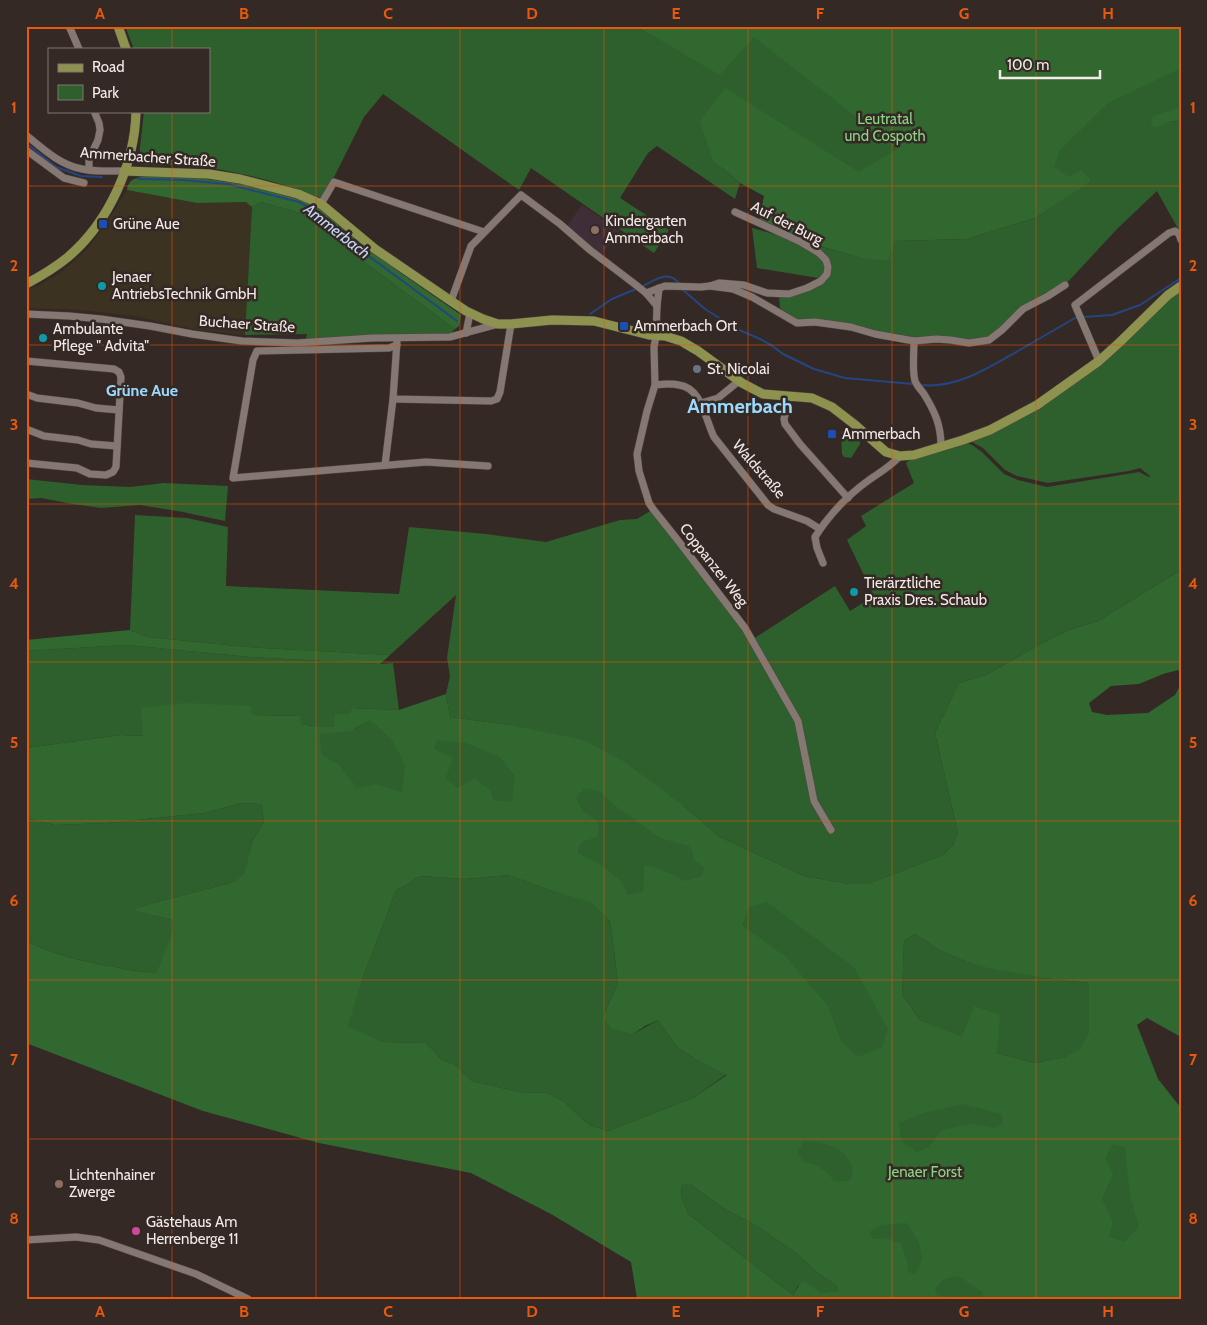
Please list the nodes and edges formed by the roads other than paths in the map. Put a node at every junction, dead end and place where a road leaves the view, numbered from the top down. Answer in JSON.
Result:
{"nodes":[{"id":1,"x":69,"y":26,"type":"edge"},
{"id":2,"x":118,"y":26,"type":"edge"},
{"id":3,"x":79,"y":48,"type":"edge"},
{"id":4,"x":126,"y":48,"type":"edge"},
{"id":5,"x":94,"y":112,"type":"edge"},
{"id":6,"x":136,"y":112,"type":"edge"},
{"id":7,"x":27,"y":137,"type":"edge"},
{"id":8,"x":26,"y":150,"type":"edge"},
{"id":9,"x":89,"y":170,"type":"junction"},
{"id":10,"x":124,"y":170,"type":"junction"},
{"id":11,"x":84,"y":183,"type":"dead end"},
{"id":12,"x":321,"y":204,"type":"junction"},
{"id":13,"x":735,"y":212,"type":"dead end"},
{"id":14,"x":484,"y":232,"type":"junction"},
{"id":15,"x":1181,"y":240,"type":"edge"},
{"id":16,"x":26,"y":284,"type":"edge"},
{"id":17,"x":1065,"y":285,"type":"dead end"},
{"id":18,"x":710,"y":286,"type":"junction"},
{"id":19,"x":1181,"y":286,"type":"edge"},
{"id":20,"x":659,"y":288,"type":"junction"},
{"id":21,"x":644,"y":292,"type":"junction"},
{"id":22,"x":451,"y":301,"type":"junction"},
{"id":23,"x":657,"y":306,"type":"junction"},
{"id":24,"x":470,"y":313,"type":"junction"},
{"id":25,"x":26,"y":314,"type":"edge"},
{"id":26,"x":498,"y":324,"type":"junction"},
{"id":27,"x":512,"y":324,"type":"junction"},
{"id":28,"x":466,"y":333,"type":"junction"},
{"id":29,"x":656,"y":336,"type":"junction"},
{"id":30,"x":397,"y":341,"type":"junction"},
{"id":31,"x":914,"y":341,"type":"junction"},
{"id":32,"x":26,"y":361,"type":"edge"},
{"id":33,"x":1099,"y":361,"type":"junction"},
{"id":34,"x":740,"y":381,"type":"junction"},
{"id":35,"x":655,"y":384,"type":"junction"},
{"id":36,"x":26,"y":394,"type":"edge"},
{"id":37,"x":788,"y":396,"type":"junction"},
{"id":38,"x":393,"y":399,"type":"junction"},
{"id":39,"x":701,"y":404,"type":"junction"},
{"id":40,"x":119,"y":410,"type":"junction"},
{"id":41,"x":26,"y":429,"type":"edge"},
{"id":42,"x":117,"y":446,"type":"junction"},
{"id":43,"x":941,"y":446,"type":"junction"},
{"id":44,"x":900,"y":456,"type":"junction"},
{"id":45,"x":26,"y":463,"type":"edge"},
{"id":46,"x":385,"y":465,"type":"junction"},
{"id":47,"x":488,"y":466,"type":"dead end"},
{"id":48,"x":848,"y":498,"type":"junction"},
{"id":49,"x":820,"y":529,"type":"junction"},
{"id":50,"x":824,"y":563,"type":"dead end"},
{"id":51,"x":830,"y":830,"type":"dead end"},
{"id":52,"x":26,"y":1240,"type":"edge"},
{"id":53,"x":248,"y":1299,"type":"edge"}],
"edges":[{"from":1,"to":3,"type":"street"},
{"from":2,"to":4,"type":"main road"},
{"from":5,"to":9,"type":"street"},
{"from":6,"to":10,"type":"main road"},
{"from":7,"to":9,"type":"street","name":"Ammerbacher Straße"},
{"from":8,"to":11,"type":"street"},
{"from":9,"to":10,"type":"street","name":"Ammerbacher Straße"},
{"from":10,"to":12,"type":"main road","name":"Ammerbacher Straße"},
{"from":10,"to":16,"type":"main road"},
{"from":12,"to":14,"type":"street"},
{"from":12,"to":22,"type":"main road","name":"Ammerbacher Straße"},
{"from":13,"to":18,"type":"street","name":"Auf der Burg"},
{"from":14,"to":21,"type":"street"},
{"from":14,"to":22,"type":"street"},
{"from":15,"to":33,"type":"street"},
{"from":17,"to":31,"type":"street"},
{"from":18,"to":20,"type":"street","name":"Auf der Burg"},
{"from":18,"to":31,"type":"street"},
{"from":19,"to":33,"type":"main road"},
{"from":20,"to":21,"type":"street","name":"Auf der Burg"},
{"from":20,"to":23,"type":"street"},
{"from":21,"to":23,"type":"street"},
{"from":22,"to":24,"type":"main road","name":"Ammerbacher Straße"},
{"from":23,"to":29,"type":"street","name":"Coppanzer Weg"},
{"from":24,"to":26,"type":"main road","name":"Ammerbacher Straße"},
{"from":24,"to":28,"type":"street"},
{"from":25,"to":30,"type":"street","name":"Buchaer Straße"},
{"from":26,"to":27,"type":"main road","name":"Ammerbacher Straße"},
{"from":26,"to":28,"type":"street","name":"Buchaer Straße"},
{"from":27,"to":29,"type":"main road","name":"Ammerbacher Straße"},
{"from":27,"to":38,"type":"street"},
{"from":28,"to":30,"type":"street","name":"Buchaer Straße"},
{"from":29,"to":34,"type":"main road","name":"Ammerbacher Straße"},
{"from":29,"to":35,"type":"street","name":"Coppanzer Weg"},
{"from":30,"to":38,"type":"street"},
{"from":30,"to":46,"type":"street","name":"Buchaer Straße"},
{"from":31,"to":43,"type":"street"},
{"from":32,"to":40,"type":"street"},
{"from":33,"to":43,"type":"main road"},
{"from":34,"to":37,"type":"main road","name":"Ammerbacher Straße"},
{"from":34,"to":39,"type":"street"},
{"from":35,"to":39,"type":"street","name":"Waldstraße"},
{"from":35,"to":51,"type":"street","name":"Coppanzer Weg"},
{"from":36,"to":40,"type":"street"},
{"from":37,"to":44,"type":"main road","name":"Ammerbacher Straße"},
{"from":37,"to":48,"type":"street"},
{"from":38,"to":46,"type":"street"},
{"from":39,"to":49,"type":"street","name":"Waldstraße"},
{"from":40,"to":42,"type":"street"},
{"from":41,"to":42,"type":"street"},
{"from":42,"to":45,"type":"street"},
{"from":43,"to":44,"type":"main road"},
{"from":44,"to":48,"type":"street"},
{"from":46,"to":47,"type":"street"},
{"from":48,"to":49,"type":"street"},
{"from":49,"to":50,"type":"street"},
{"from":52,"to":53,"type":"street"}]}
